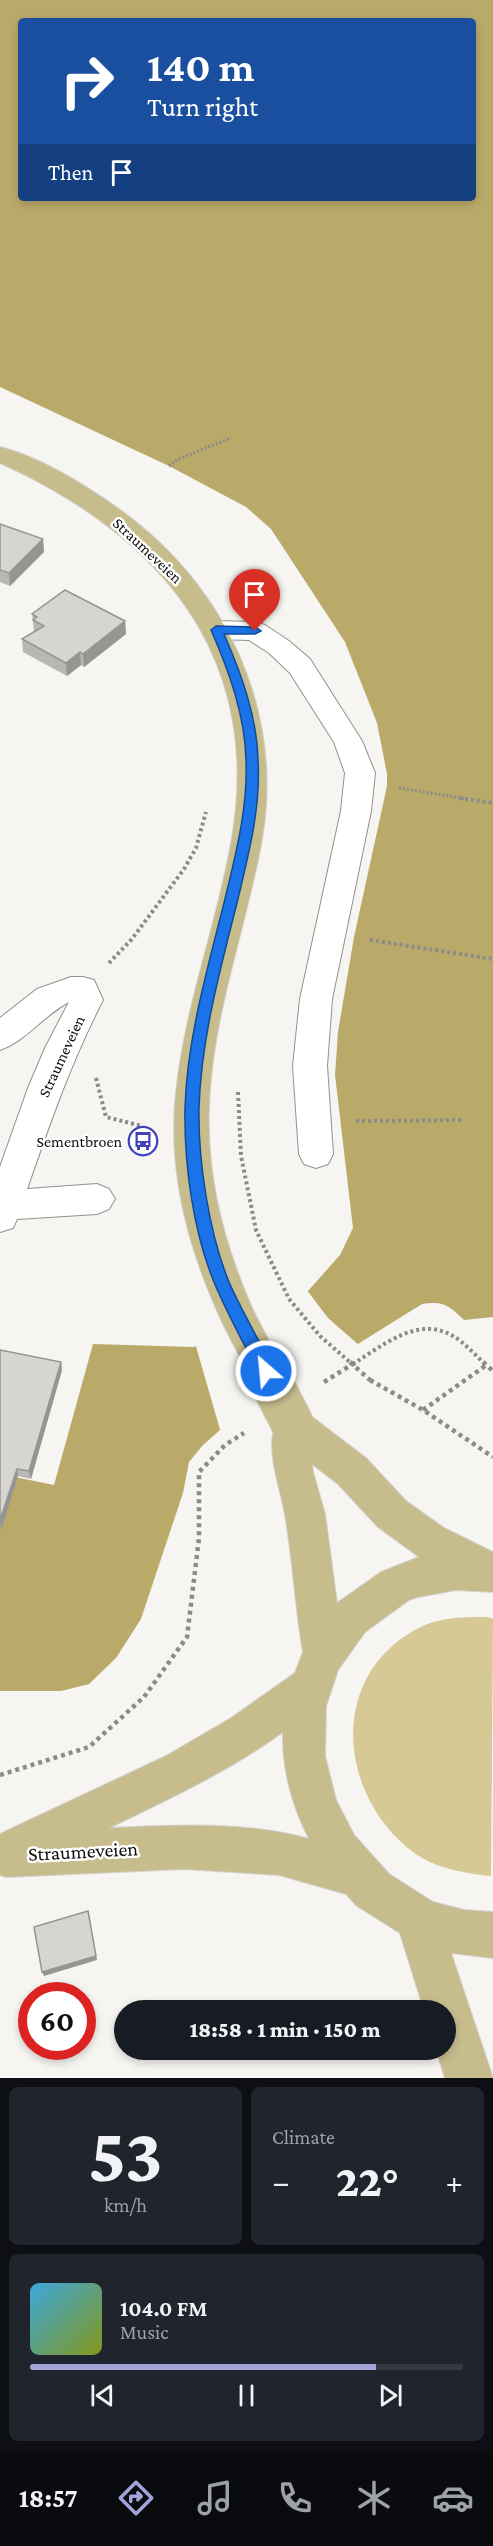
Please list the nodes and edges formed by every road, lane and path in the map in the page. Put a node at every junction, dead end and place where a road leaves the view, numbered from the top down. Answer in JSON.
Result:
{"nodes":[{"id":1,"x":231,"y":438,"type":"dead end"},
{"id":2,"x":0,"y":454,"type":"edge"},
{"id":3,"x":169,"y":466,"type":"dead end"},
{"id":4,"x":216,"y":630,"type":"junction"},
{"id":5,"x":398,"y":788,"type":"dead end"},
{"id":6,"x":493,"y":803,"type":"edge"},
{"id":7,"x":207,"y":811,"type":"dead end"},
{"id":8,"x":366,"y":939,"type":"dead end"},
{"id":9,"x":493,"y":959,"type":"edge"},
{"id":10,"x":83,"y":989,"type":"junction"},
{"id":11,"x":0,"y":1037,"type":"edge"},
{"id":12,"x":62,"y":1048,"type":"junction"},
{"id":13,"x":462,"y":1120,"type":"dead end"},
{"id":14,"x":352,"y":1121,"type":"dead end"},
{"id":15,"x":142,"y":1126,"type":"dead end"},
{"id":16,"x":316,"y":1154,"type":"dead end"},
{"id":17,"x":98,"y":1199,"type":"dead end"},
{"id":18,"x":2,"y":1211,"type":"edge"},
{"id":19,"x":289,"y":1299,"type":"dead end"},
{"id":20,"x":485,"y":1366,"type":"junction"},
{"id":21,"x":493,"y":1371,"type":"edge"},
{"id":22,"x":321,"y":1384,"type":"dead end"},
{"id":23,"x":423,"y":1410,"type":"junction"},
{"id":24,"x":293,"y":1425,"type":"junction"},
{"id":25,"x":254,"y":1427,"type":"dead end"},
{"id":26,"x":493,"y":1457,"type":"edge"},
{"id":27,"x":491,"y":1571,"type":"edge"},
{"id":28,"x":315,"y":1670,"type":"junction"},
{"id":29,"x":0,"y":1775,"type":"edge"},
{"id":30,"x":3,"y":1856,"type":"edge"},
{"id":31,"x":356,"y":1874,"type":"junction"},
{"id":32,"x":418,"y":1920,"type":"junction"},
{"id":33,"x":493,"y":1935,"type":"edge"},
{"id":34,"x":469,"y":2078,"type":"edge"}],
"edges":[{"from":1,"to":3,"type":"path"},
{"from":2,"to":4,"type":"main road","name":"Straumeveien"},
{"from":4,"to":16,"type":"street"},
{"from":4,"to":24,"type":"main road","name":"Straumeveien","bridge":true},
{"from":5,"to":6,"type":"path"},
{"from":7,"to":10,"type":"path"},
{"from":8,"to":9,"type":"path"},
{"from":10,"to":11,"type":"street","name":"Straumeveien"},
{"from":10,"to":12,"type":"street","name":"Straumeveien"},
{"from":12,"to":15,"type":"path"},
{"from":12,"to":18,"type":"street","name":"Straumeveien"},
{"from":13,"to":14,"type":"path"},
{"from":17,"to":18,"type":"street"},
{"from":19,"to":23,"type":"path","bridge":true},
{"from":20,"to":21,"type":"path"},
{"from":20,"to":22,"type":"path"},
{"from":20,"to":23,"type":"path"},
{"from":23,"to":26,"type":"path"},
{"from":24,"to":27,"type":"main road","name":"Straumeveien"},
{"from":24,"to":28,"type":"main road","name":"Straumeveien"},
{"from":25,"to":29,"type":"path"},
{"from":27,"to":28,"type":"main road"},
{"from":28,"to":30,"type":"main road","name":"Straumeveien"},
{"from":28,"to":31,"type":"main road"},
{"from":30,"to":31,"type":"main road","name":"Straumeveien"},
{"from":31,"to":32,"type":"main road"},
{"from":32,"to":33,"type":"main road"},
{"from":32,"to":34,"type":"main road"}]}
